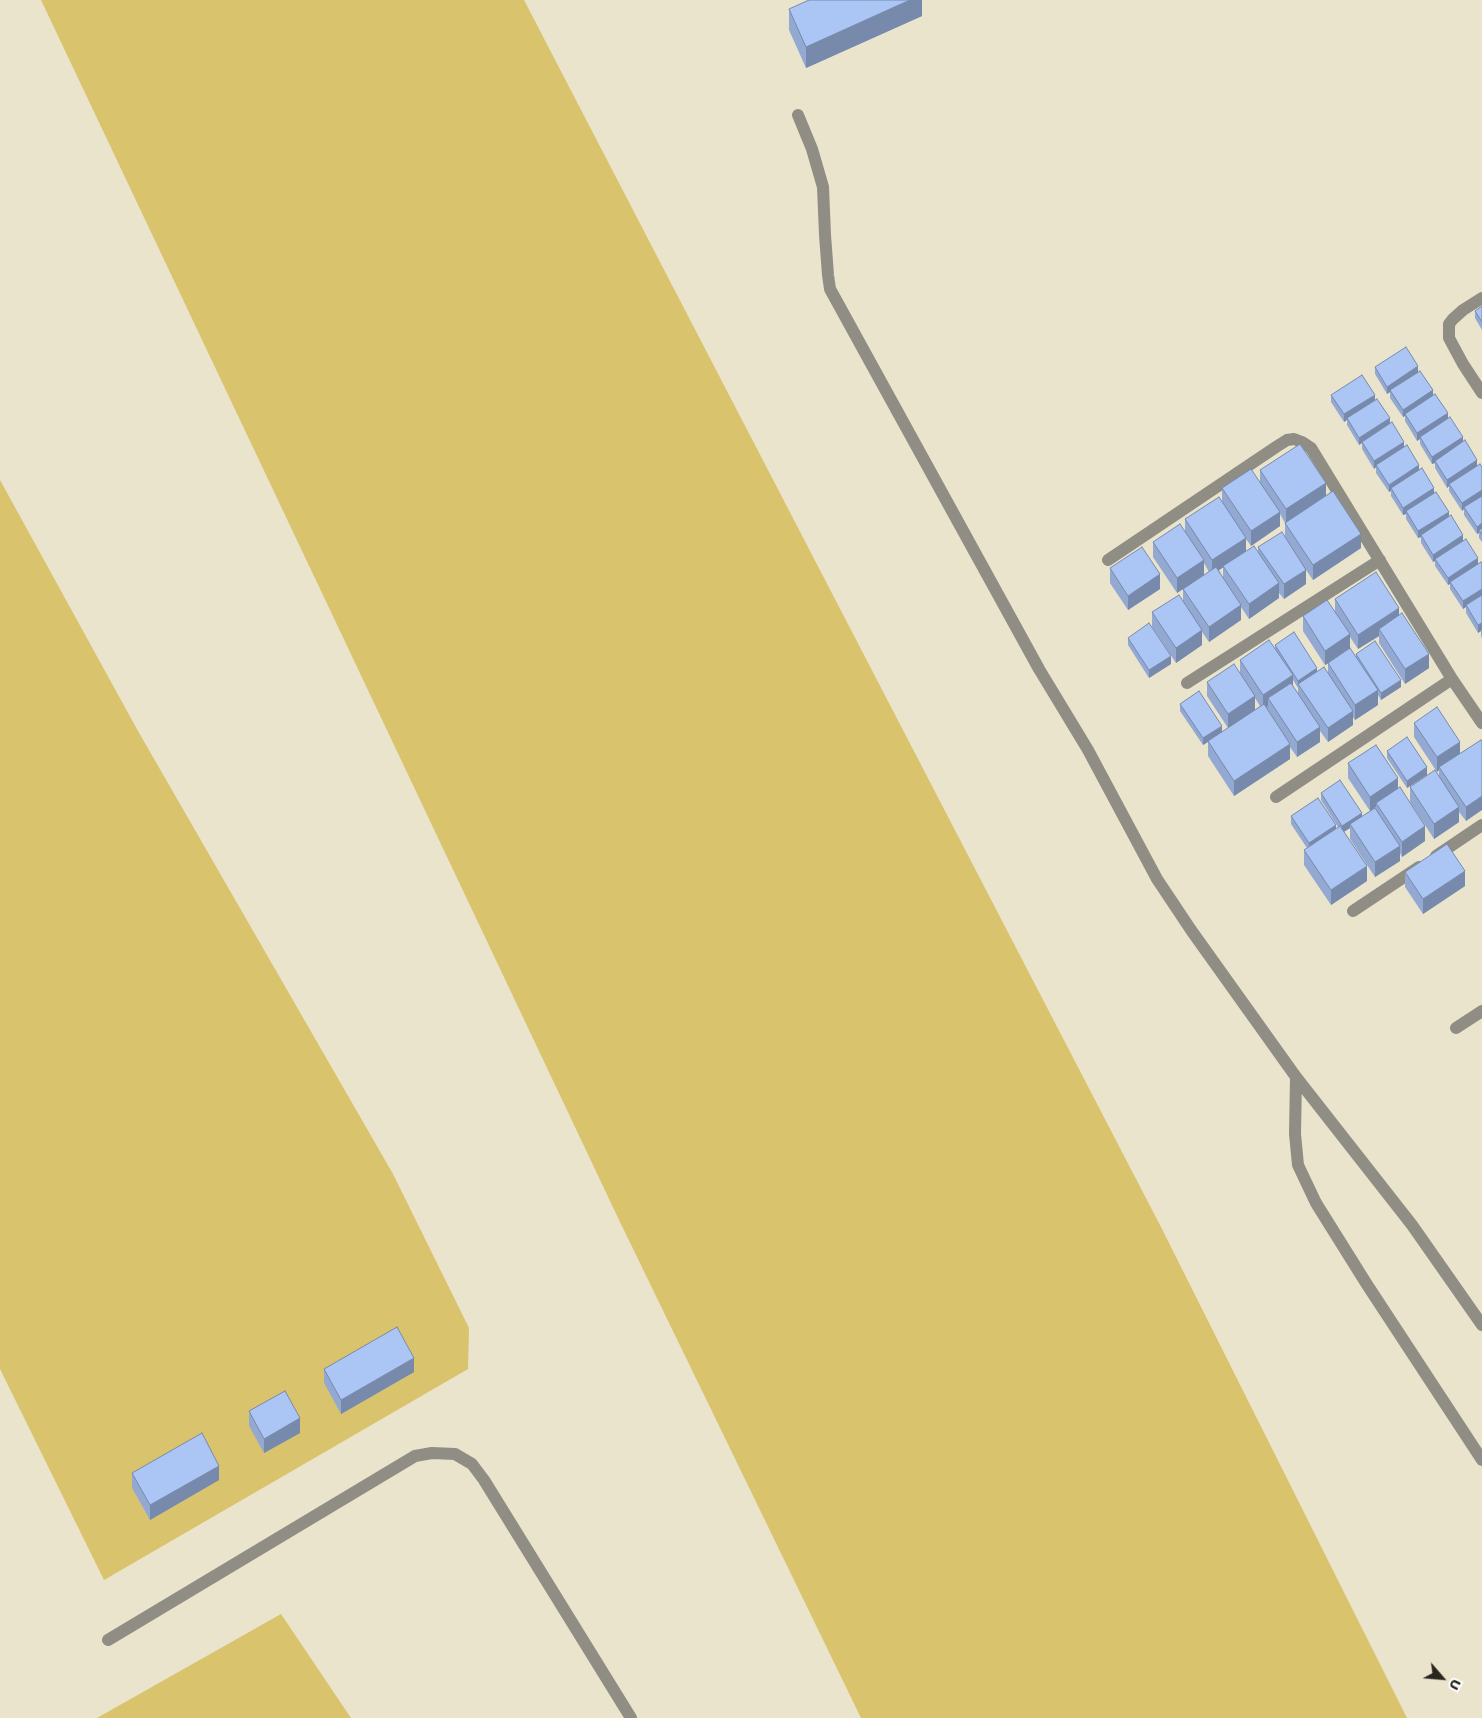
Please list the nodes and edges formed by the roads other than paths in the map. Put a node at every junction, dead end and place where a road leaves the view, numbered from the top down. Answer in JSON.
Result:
{"nodes":[{"id":1,"x":798,"y":115,"type":"dead end"},
{"id":2,"x":1482,"y":298,"type":"edge"},
{"id":3,"x":1482,"y":393,"type":"edge"},
{"id":4,"x":1108,"y":560,"type":"dead end"},
{"id":5,"x":1380,"y":560,"type":"junction"},
{"id":6,"x":1452,"y":679,"type":"junction"},
{"id":7,"x":1187,"y":683,"type":"dead end"},
{"id":8,"x":1481,"y":720,"type":"edge"},
{"id":9,"x":1276,"y":797,"type":"dead end"},
{"id":10,"x":1482,"y":825,"type":"edge"},
{"id":11,"x":1353,"y":910,"type":"dead end"},
{"id":12,"x":1482,"y":1011,"type":"edge"},
{"id":13,"x":1456,"y":1028,"type":"dead end"},
{"id":14,"x":1296,"y":1077,"type":"junction"},
{"id":15,"x":1482,"y":1326,"type":"edge"},
{"id":16,"x":1482,"y":1460,"type":"edge"},
{"id":17,"x":108,"y":1640,"type":"dead end"},
{"id":18,"x":631,"y":1718,"type":"edge"}],
"edges":[{"from":1,"to":14,"type":"street"},
{"from":2,"to":3,"type":"street"},
{"from":4,"to":5,"type":"street"},
{"from":5,"to":6,"type":"street"},
{"from":5,"to":7,"type":"street"},
{"from":6,"to":8,"type":"street"},
{"from":6,"to":9,"type":"street"},
{"from":10,"to":11,"type":"street"},
{"from":12,"to":13,"type":"street"},
{"from":14,"to":15,"type":"street"},
{"from":14,"to":16,"type":"street"},
{"from":17,"to":18,"type":"street"}]}
